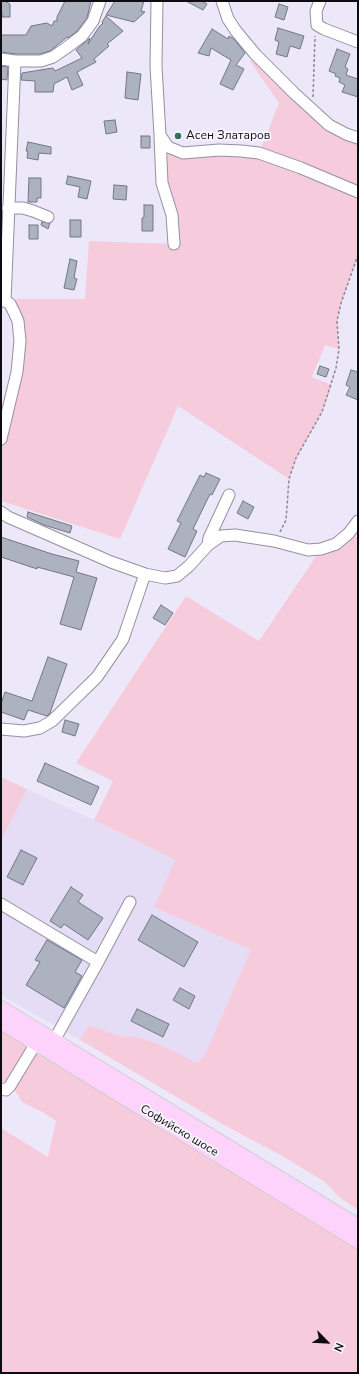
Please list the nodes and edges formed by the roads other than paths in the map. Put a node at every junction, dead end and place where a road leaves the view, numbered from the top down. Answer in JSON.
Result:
{"nodes":[{"id":1,"x":100,"y":1,"type":"edge"},
{"id":2,"x":157,"y":1,"type":"edge"},
{"id":3,"x":222,"y":1,"type":"edge"},
{"id":4,"x":320,"y":1,"type":"edge"},
{"id":5,"x":358,"y":42,"type":"edge"},
{"id":6,"x":1,"y":59,"type":"edge"},
{"id":7,"x":15,"y":61,"type":"junction"},
{"id":8,"x":160,"y":135,"type":"junction"},
{"id":9,"x":358,"y":138,"type":"edge"},
{"id":10,"x":358,"y":192,"type":"edge"},
{"id":11,"x":8,"y":208,"type":"junction"},
{"id":12,"x":48,"y":217,"type":"dead end"},
{"id":13,"x":4,"y":227,"type":"edge"},
{"id":14,"x":174,"y":244,"type":"dead end"},
{"id":15,"x":3,"y":301,"type":"edge"},
{"id":16,"x":1,"y":439,"type":"edge"},
{"id":17,"x":229,"y":495,"type":"dead end"},
{"id":18,"x":1,"y":512,"type":"edge"},
{"id":19,"x":357,"y":524,"type":"edge"},
{"id":20,"x":208,"y":545,"type":"junction"},
{"id":21,"x":144,"y":574,"type":"junction"},
{"id":22,"x":1,"y":729,"type":"edge"},
{"id":23,"x":130,"y":902,"type":"dead end"},
{"id":24,"x":1,"y":904,"type":"edge"},
{"id":25,"x":98,"y":962,"type":"junction"},
{"id":26,"x":1,"y":1008,"type":"edge"},
{"id":27,"x":1,"y":1022,"type":"edge"},
{"id":28,"x":36,"y":1043,"type":"junction"},
{"id":29,"x":51,"y":1046,"type":"junction"},
{"id":30,"x":1,"y":1089,"type":"edge"},
{"id":31,"x":358,"y":1226,"type":"edge"},
{"id":32,"x":358,"y":1241,"type":"edge"}],
"edges":[{"from":1,"to":7,"type":"street"},
{"from":2,"to":8,"type":"street"},
{"from":3,"to":9,"type":"street"},
{"from":4,"to":5,"type":"street"},
{"from":6,"to":7,"type":"street"},
{"from":7,"to":11,"type":"street"},
{"from":8,"to":10,"type":"street"},
{"from":8,"to":14,"type":"street"},
{"from":11,"to":12,"type":"street"},
{"from":11,"to":13,"type":"street"},
{"from":13,"to":15,"type":"street"},
{"from":15,"to":16,"type":"street"},
{"from":17,"to":20,"type":"street"},
{"from":18,"to":21,"type":"street"},
{"from":19,"to":20,"type":"street"},
{"from":20,"to":21,"type":"street"},
{"from":21,"to":22,"type":"street"},
{"from":23,"to":25,"type":"street"},
{"from":24,"to":25,"type":"street"},
{"from":25,"to":29,"type":"street"},
{"from":26,"to":29,"type":"main road","name":"Софийско шосе"},
{"from":27,"to":28,"type":"main road","name":"Софийско шосе"},
{"from":28,"to":29,"type":"main road","name":"Софийско шосе"},
{"from":28,"to":30,"type":"street"},
{"from":29,"to":31,"type":"main road","name":"Софийско шосе"},
{"from":29,"to":32,"type":"main road","name":"Софийско шосе"}]}
